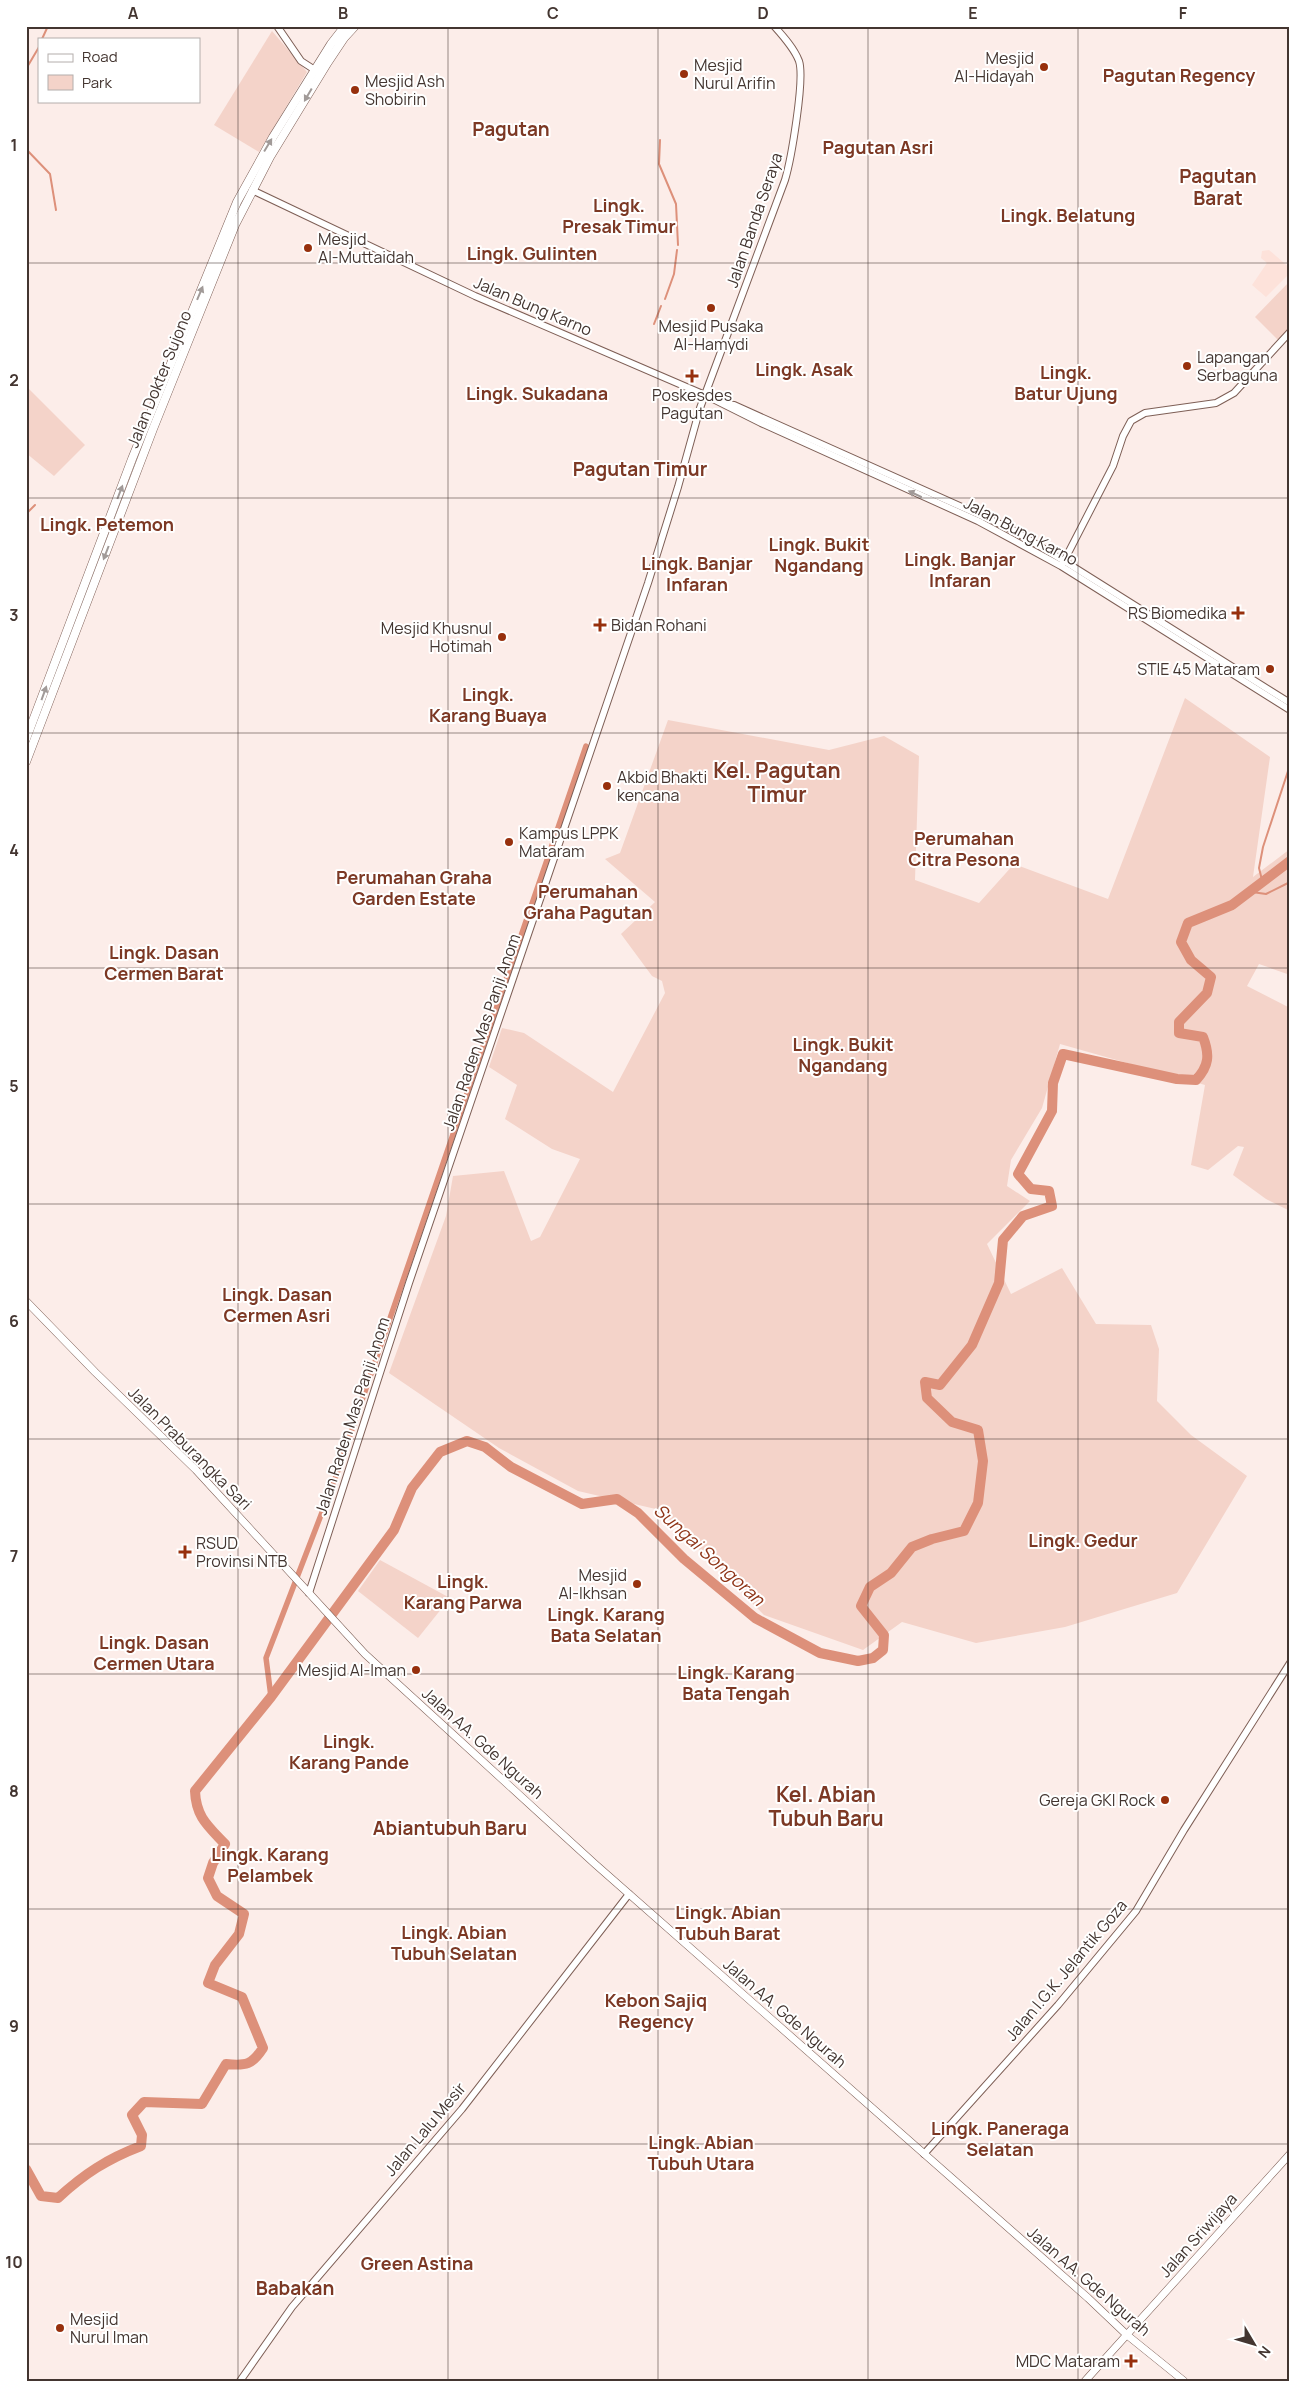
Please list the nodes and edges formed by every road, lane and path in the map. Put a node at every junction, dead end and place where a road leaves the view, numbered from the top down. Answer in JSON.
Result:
{"nodes":[{"id":1,"x":277,"y":26,"type":"edge"},
{"id":2,"x":344,"y":26,"type":"edge"},
{"id":3,"x":355,"y":26,"type":"edge"},
{"id":4,"x":774,"y":26,"type":"edge"},
{"id":5,"x":318,"y":72,"type":"junction"},
{"id":6,"x":249,"y":188,"type":"junction"},
{"id":7,"x":1290,"y":332,"type":"edge"},
{"id":8,"x":705,"y":395,"type":"junction"},
{"id":9,"x":724,"y":404,"type":"junction"},
{"id":10,"x":940,"y":501,"type":"junction"},
{"id":11,"x":108,"y":522,"type":"junction"},
{"id":12,"x":117,"y":526,"type":"junction"},
{"id":13,"x":1063,"y":563,"type":"junction"},
{"id":14,"x":1290,"y":703,"type":"edge"},
{"id":15,"x":1290,"y":710,"type":"edge"},
{"id":16,"x":26,"y":738,"type":"edge"},
{"id":17,"x":27,"y":758,"type":"edge"},
{"id":18,"x":26,"y":1301,"type":"edge"},
{"id":19,"x":309,"y":1593,"type":"junction"},
{"id":20,"x":331,"y":1618,"type":"joint"},
{"id":21,"x":1290,"y":1663,"type":"edge"},
{"id":22,"x":629,"y":1894,"type":"junction"},
{"id":23,"x":924,"y":2154,"type":"junction"},
{"id":24,"x":1290,"y":2154,"type":"edge"},
{"id":25,"x":1127,"y":2335,"type":"junction"},
{"id":26,"x":240,"y":2381,"type":"edge"},
{"id":27,"x":1085,"y":2381,"type":"edge"},
{"id":28,"x":1184,"y":2381,"type":"edge"}],
"edges":[{"from":1,"to":5,"type":"street"},
{"from":2,"to":5,"type":"highway"},
{"from":3,"to":5,"type":"highway","name":"Jalan Dokter Sujono"},
{"from":4,"to":8,"type":"street","name":"Jalan Banda Seraya"},
{"from":5,"to":6,"type":"highway","name":"Jalan Dokter Sujono"},
{"from":6,"to":8,"type":"street","name":"Jalan Bung Karno"},
{"from":11,"to":6,"type":"highway","one_way":true},
{"from":6,"to":12,"type":"highway","name":"Jalan Dokter Sujono"},
{"from":7,"to":13,"type":"street"},
{"from":8,"to":9,"type":"street","name":"Jalan Bung Karno"},
{"from":8,"to":19,"type":"street","name":"Jalan Raden Mas Panji Anom"},
{"from":10,"to":9,"type":"street","name":"Jalan Bung Karno","one_way":true},
{"from":9,"to":10,"type":"street","name":"Jalan Bung Karno"},
{"from":10,"to":13,"type":"street","name":"Jalan Bung Karno"},
{"from":11,"to":12,"type":"highway"},
{"from":16,"to":11,"type":"highway","one_way":true},
{"from":12,"to":17,"type":"highway","name":"Jalan Dokter Sujono","one_way":true},
{"from":13,"to":14,"type":"street"},
{"from":13,"to":15,"type":"street","name":"Jalan Bung Karno"},
{"from":18,"to":19,"type":"main road","name":"Jalan Praburangka Sari"},
{"from":19,"to":20,"type":"main road","name":"Jalan Praburangka Sari"},
{"from":20,"to":22,"type":"main road","name":"Jalan AA. Gde Ngurah"},
{"from":21,"to":23,"type":"street","name":"Jalan I.G.K. Jelantik Goza"},
{"from":22,"to":23,"type":"main road","name":"Jalan AA. Gde Ngurah"},
{"from":22,"to":26,"type":"street","name":"Jalan Lalu Mesir"},
{"from":23,"to":25,"type":"main road","name":"Jalan AA. Gde Ngurah"},
{"from":24,"to":25,"type":"main road","name":"Jalan Sriwijaya"},
{"from":25,"to":27,"type":"main road","name":"Jalan Sriwijaya"},
{"from":25,"to":28,"type":"main road","name":"Jalan AA. Gde Ngurah"}]}
